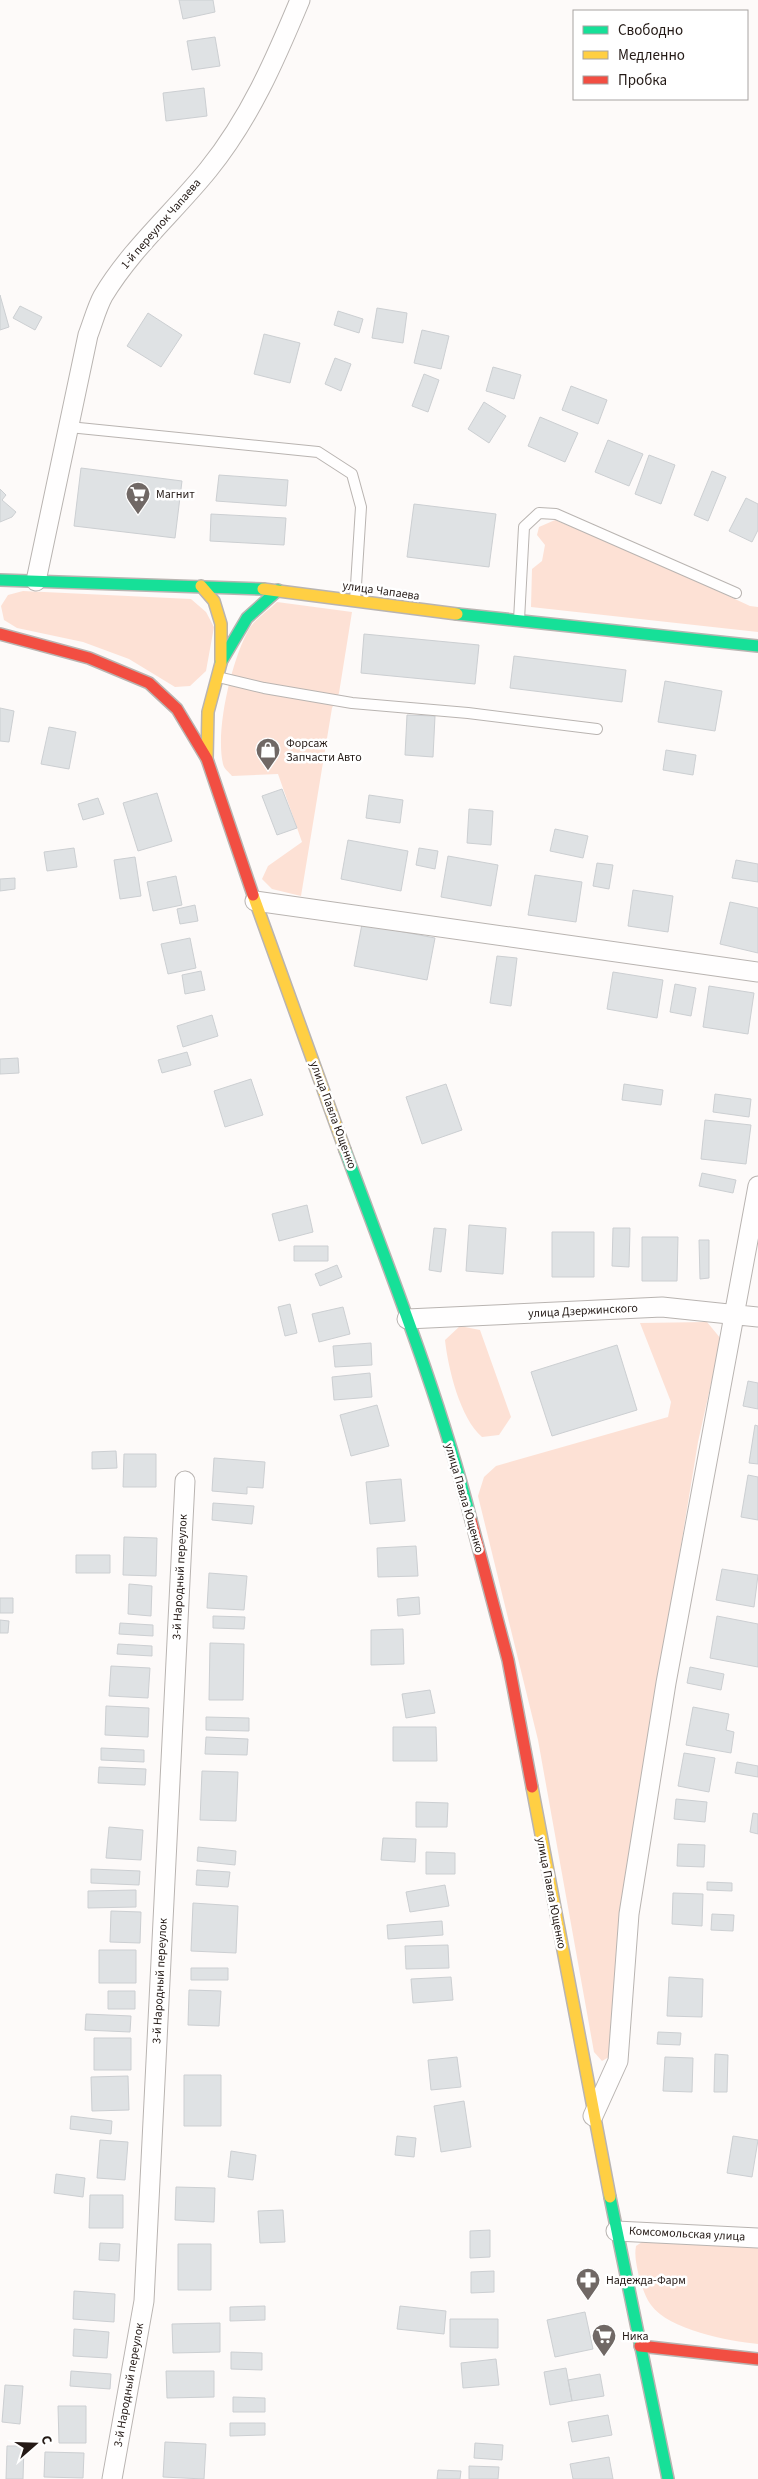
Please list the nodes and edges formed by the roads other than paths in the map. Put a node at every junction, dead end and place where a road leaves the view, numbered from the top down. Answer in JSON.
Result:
{"nodes":[{"id":1,"x":300,"y":0,"type":"edge"},
{"id":2,"x":69,"y":427,"type":"junction"},
{"id":3,"x":0,"y":580,"type":"edge"},
{"id":4,"x":36,"y":581,"type":"junction"},
{"id":5,"x":201,"y":586,"type":"junction"},
{"id":6,"x":278,"y":590,"type":"junction"},
{"id":7,"x":736,"y":593,"type":"dead end"},
{"id":8,"x":354,"y":601,"type":"junction"},
{"id":9,"x":519,"y":621,"type":"junction"},
{"id":10,"x":0,"y":634,"type":"edge"},
{"id":11,"x":758,"y":646,"type":"edge"},
{"id":12,"x":221,"y":663,"type":"junction"},
{"id":13,"x":217,"y":676,"type":"junction"},
{"id":14,"x":597,"y":729,"type":"dead end"},
{"id":15,"x":207,"y":759,"type":"junction"},
{"id":16,"x":254,"y":901,"type":"junction"},
{"id":17,"x":758,"y":972,"type":"edge"},
{"id":18,"x":758,"y":1186,"type":"edge"},
{"id":19,"x":733,"y":1314,"type":"junction"},
{"id":20,"x":758,"y":1317,"type":"edge"},
{"id":21,"x":407,"y":1319,"type":"junction"},
{"id":22,"x":185,"y":1481,"type":"dead end"},
{"id":23,"x":593,"y":2116,"type":"junction"},
{"id":24,"x":616,"y":2231,"type":"junction"},
{"id":25,"x":758,"y":2238,"type":"edge"},
{"id":26,"x":640,"y":2346,"type":"junction"},
{"id":27,"x":758,"y":2359,"type":"edge"},
{"id":28,"x":112,"y":2479,"type":"edge"},
{"id":29,"x":668,"y":2479,"type":"edge"}],
"edges":[{"from":1,"to":2,"type":"street","name":"1-й переулок Чапаева"},
{"from":2,"to":4,"type":"street","name":"1-й переулок Чапаева"},
{"from":2,"to":8,"type":"lane"},
{"from":3,"to":4,"type":"street","name":"улица Чапаева"},
{"from":4,"to":5,"type":"street","name":"улица Чапаева"},
{"from":5,"to":6,"type":"street","name":"улица Чапаева"},
{"from":5,"to":12,"type":"street"},
{"from":6,"to":8,"type":"street","name":"улица Чапаева"},
{"from":6,"to":12,"type":"street"},
{"from":7,"to":9,"type":"lane"},
{"from":8,"to":9,"type":"street","name":"улица Чапаева"},
{"from":9,"to":11,"type":"street","name":"улица Чапаева"},
{"from":10,"to":15,"type":"street"},
{"from":12,"to":13,"type":"street"},
{"from":13,"to":14,"type":"lane"},
{"from":13,"to":15,"type":"street"},
{"from":15,"to":16,"type":"street","name":"улица Павла Ющенко"},
{"from":16,"to":17,"type":"street"},
{"from":16,"to":21,"type":"street","name":"улица Павла Ющенко"},
{"from":18,"to":19,"type":"street"},
{"from":19,"to":20,"type":"street","name":"улица Дзержинского"},
{"from":19,"to":21,"type":"street","name":"улица Дзержинского"},
{"from":19,"to":23,"type":"street"},
{"from":21,"to":23,"type":"street","name":"улица Павла Ющенко"},
{"from":22,"to":28,"type":"street","name":"3-й Народный переулок"},
{"from":23,"to":24,"type":"street","name":"улица Павла Ющенко"},
{"from":24,"to":25,"type":"street","name":"Комсомольская улица"},
{"from":24,"to":26,"type":"street","name":"улица Павла Ющенко"},
{"from":26,"to":27,"type":"street"},
{"from":26,"to":29,"type":"street","name":"улица Павла Ющенко"}]}
